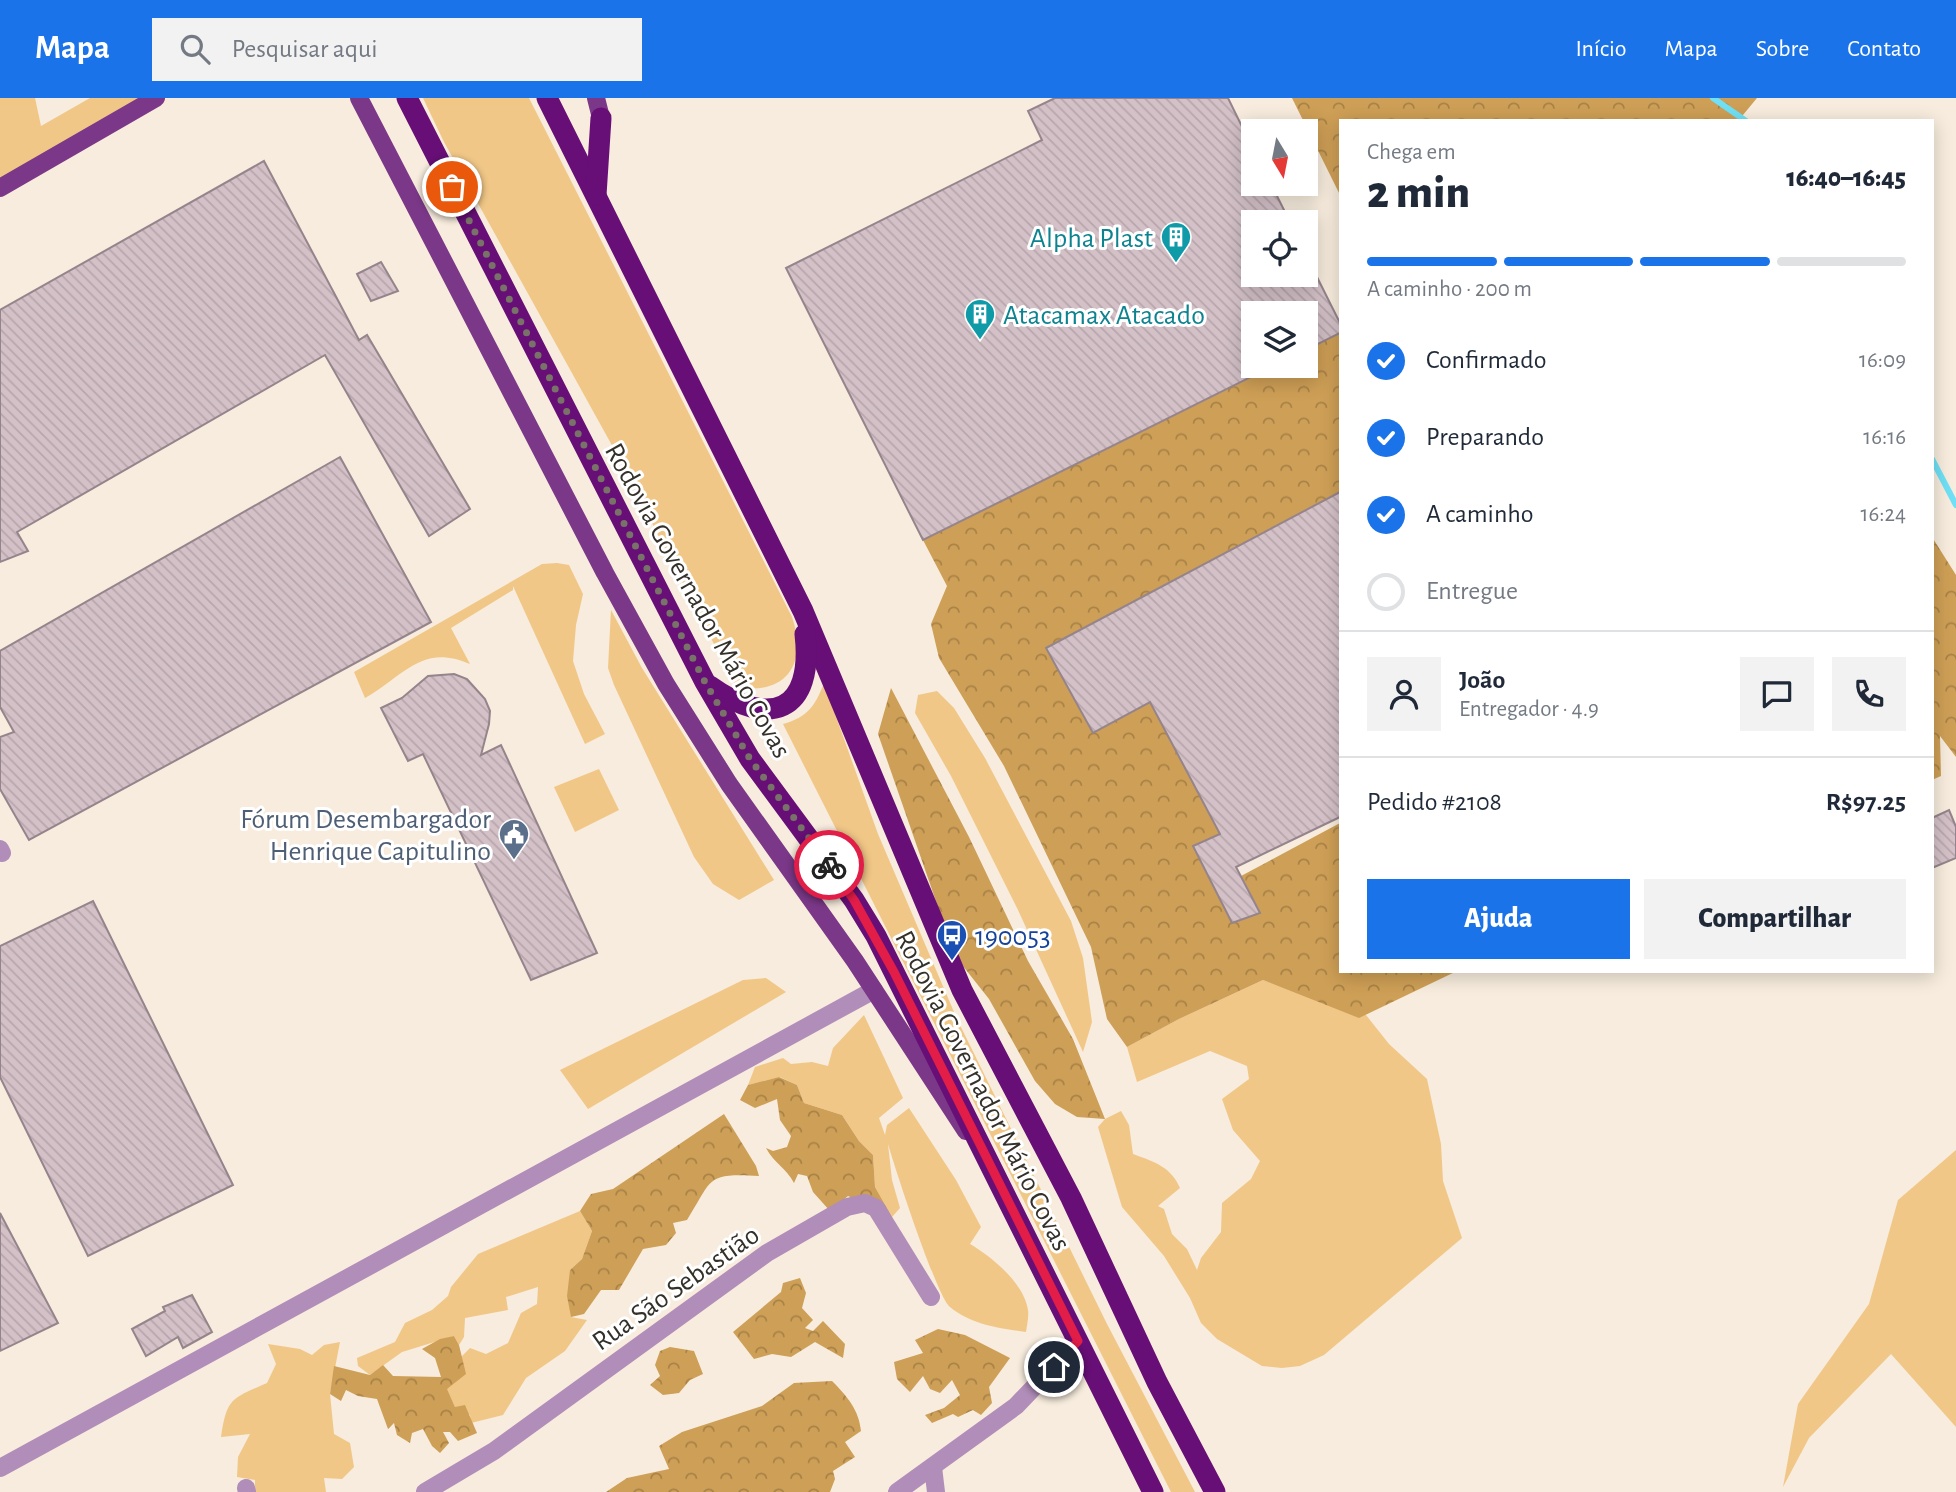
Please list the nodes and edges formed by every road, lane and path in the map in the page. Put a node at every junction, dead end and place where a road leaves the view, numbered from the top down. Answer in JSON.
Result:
{"nodes":[{"id":1,"x":156,"y":98,"type":"edge"},
{"id":2,"x":359,"y":98,"type":"edge"},
{"id":3,"x":389,"y":98,"type":"edge"},
{"id":4,"x":407,"y":98,"type":"edge"},
{"id":5,"x":547,"y":98,"type":"edge"},
{"id":6,"x":599,"y":105,"type":"edge"},
{"id":7,"x":427,"y":138,"type":"junction"},
{"id":8,"x":0,"y":188,"type":"edge"},
{"id":9,"x":596,"y":197,"type":"junction"},
{"id":10,"x":803,"y":611,"type":"junction"},
{"id":11,"x":705,"y":682,"type":"junction"},
{"id":12,"x":874,"y":990,"type":"junction"},
{"id":13,"x":985,"y":1153,"type":"junction"},
{"id":14,"x":930,"y":1297,"type":"dead end"},
{"id":15,"x":1078,"y":1341,"type":"junction"},
{"id":16,"x":933,"y":1467,"type":"junction"},
{"id":17,"x":0,"y":1468,"type":"edge"},
{"id":18,"x":425,"y":1492,"type":"edge"},
{"id":19,"x":897,"y":1492,"type":"edge"},
{"id":20,"x":936,"y":1492,"type":"edge"},
{"id":21,"x":1153,"y":1492,"type":"edge"},
{"id":22,"x":1215,"y":1492,"type":"edge"}],
"edges":[{"from":1,"to":8,"type":"main road"},
{"from":2,"to":12,"type":"main road"},
{"from":3,"to":7,"type":"highway"},
{"from":4,"to":7,"type":"highway","name":"Rodovia Governador Mário Covas"},
{"from":5,"to":9,"type":"highway","name":"Rodovia Governador Mário Covas"},
{"from":6,"to":9,"type":"highway"},
{"from":7,"to":11,"type":"highway","name":"Rodovia Governador Mário Covas"},
{"from":9,"to":10,"type":"highway","name":"Rodovia Governador Mário Covas"},
{"from":10,"to":11,"type":"highway"},
{"from":10,"to":22,"type":"highway","name":"Rodovia Governador Mário Covas"},
{"from":11,"to":13,"type":"highway","name":"Rodovia Governador Mário Covas"},
{"from":12,"to":13,"type":"main road"},
{"from":12,"to":17,"type":"street"},
{"from":13,"to":15,"type":"highway","name":"Rodovia Governador Mário Covas"},
{"from":14,"to":18,"type":"street","name":"Rua São Sebastião"},
{"from":15,"to":16,"type":"street"},
{"from":15,"to":21,"type":"highway","name":"Rodovia Governador Mário Covas"},
{"from":16,"to":19,"type":"street"},
{"from":16,"to":20,"type":"street"}]}
